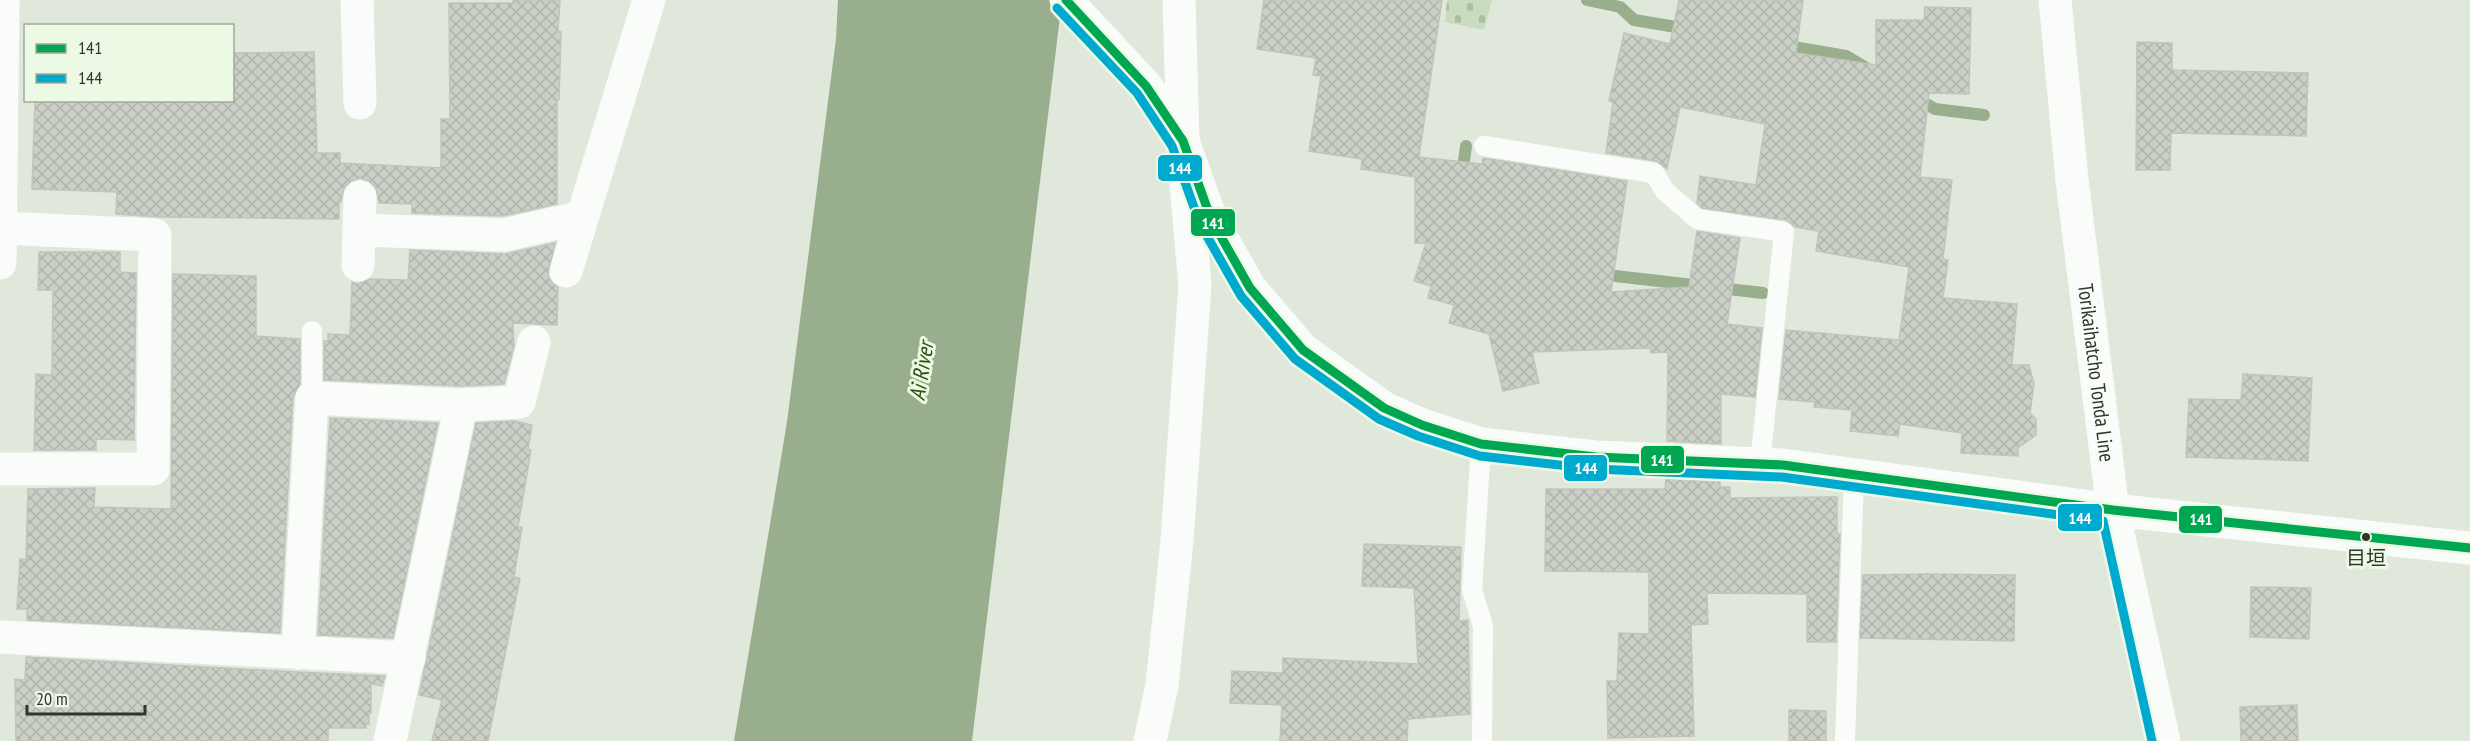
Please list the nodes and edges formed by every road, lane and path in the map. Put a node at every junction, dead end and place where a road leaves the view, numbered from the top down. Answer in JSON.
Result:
{"nodes":[{"id":1,"x":3,"y":0,"type":"edge"},
{"id":2,"x":357,"y":0,"type":"edge"},
{"id":3,"x":649,"y":0,"type":"edge"},
{"id":4,"x":1066,"y":0,"type":"edge"},
{"id":5,"x":1179,"y":0,"type":"edge"},
{"id":6,"x":2055,"y":0,"type":"edge"},
{"id":7,"x":14,"y":57,"type":"edge"},
{"id":8,"x":360,"y":103,"type":"dead end"},
{"id":9,"x":1183,"y":141,"type":"junction"},
{"id":10,"x":1484,"y":146,"type":"dead end"},
{"id":11,"x":360,"y":197,"type":"dead end"},
{"id":12,"x":582,"y":217,"type":"junction"},
{"id":13,"x":0,"y":228,"type":"edge"},
{"id":14,"x":359,"y":230,"type":"junction"},
{"id":15,"x":0,"y":263,"type":"edge"},
{"id":16,"x":358,"y":265,"type":"dead end"},
{"id":17,"x":566,"y":271,"type":"dead end"},
{"id":18,"x":312,"y":331,"type":"dead end"},
{"id":19,"x":534,"y":342,"type":"dead end"},
{"id":20,"x":312,"y":398,"type":"junction"},
{"id":21,"x":461,"y":405,"type":"junction"},
{"id":22,"x":1481,"y":444,"type":"junction"},
{"id":23,"x":1760,"y":464,"type":"junction"},
{"id":24,"x":0,"y":469,"type":"edge"},
{"id":25,"x":1854,"y":474,"type":"junction"},
{"id":26,"x":2112,"y":510,"type":"junction"},
{"id":27,"x":2470,"y":548,"type":"edge"},
{"id":28,"x":0,"y":637,"type":"edge"},
{"id":29,"x":298,"y":653,"type":"junction"},
{"id":30,"x":409,"y":658,"type":"junction"},
{"id":31,"x":390,"y":741,"type":"edge"},
{"id":32,"x":1150,"y":741,"type":"edge"},
{"id":33,"x":1482,"y":741,"type":"edge"},
{"id":34,"x":1845,"y":741,"type":"edge"},
{"id":35,"x":2164,"y":741,"type":"edge"}],
"edges":[{"from":1,"to":7,"type":"street"},
{"from":2,"to":8,"type":"street"},
{"from":3,"to":12,"type":"street"},
{"from":4,"to":9,"type":"street"},
{"from":5,"to":9,"type":"street"},
{"from":6,"to":26,"type":"street","name":"Torikaihatcho Tonda Line"},
{"from":7,"to":13,"type":"street"},
{"from":9,"to":22,"type":"street"},
{"from":9,"to":32,"type":"street"},
{"from":10,"to":23,"type":"lane"},
{"from":11,"to":14,"type":"street"},
{"from":12,"to":14,"type":"street"},
{"from":12,"to":17,"type":"street"},
{"from":13,"to":15,"type":"street"},
{"from":13,"to":24,"type":"street"},
{"from":14,"to":16,"type":"street"},
{"from":18,"to":20,"type":"lane"},
{"from":19,"to":21,"type":"street"},
{"from":20,"to":21,"type":"street"},
{"from":20,"to":29,"type":"street"},
{"from":21,"to":30,"type":"street"},
{"from":22,"to":23,"type":"street"},
{"from":22,"to":33,"type":"lane"},
{"from":23,"to":25,"type":"street"},
{"from":25,"to":26,"type":"street"},
{"from":25,"to":34,"type":"lane"},
{"from":26,"to":27,"type":"street"},
{"from":26,"to":35,"type":"street","name":"Torikaihatcho Tonda Line"},
{"from":28,"to":29,"type":"street"},
{"from":29,"to":30,"type":"street"},
{"from":30,"to":31,"type":"street"}]}
